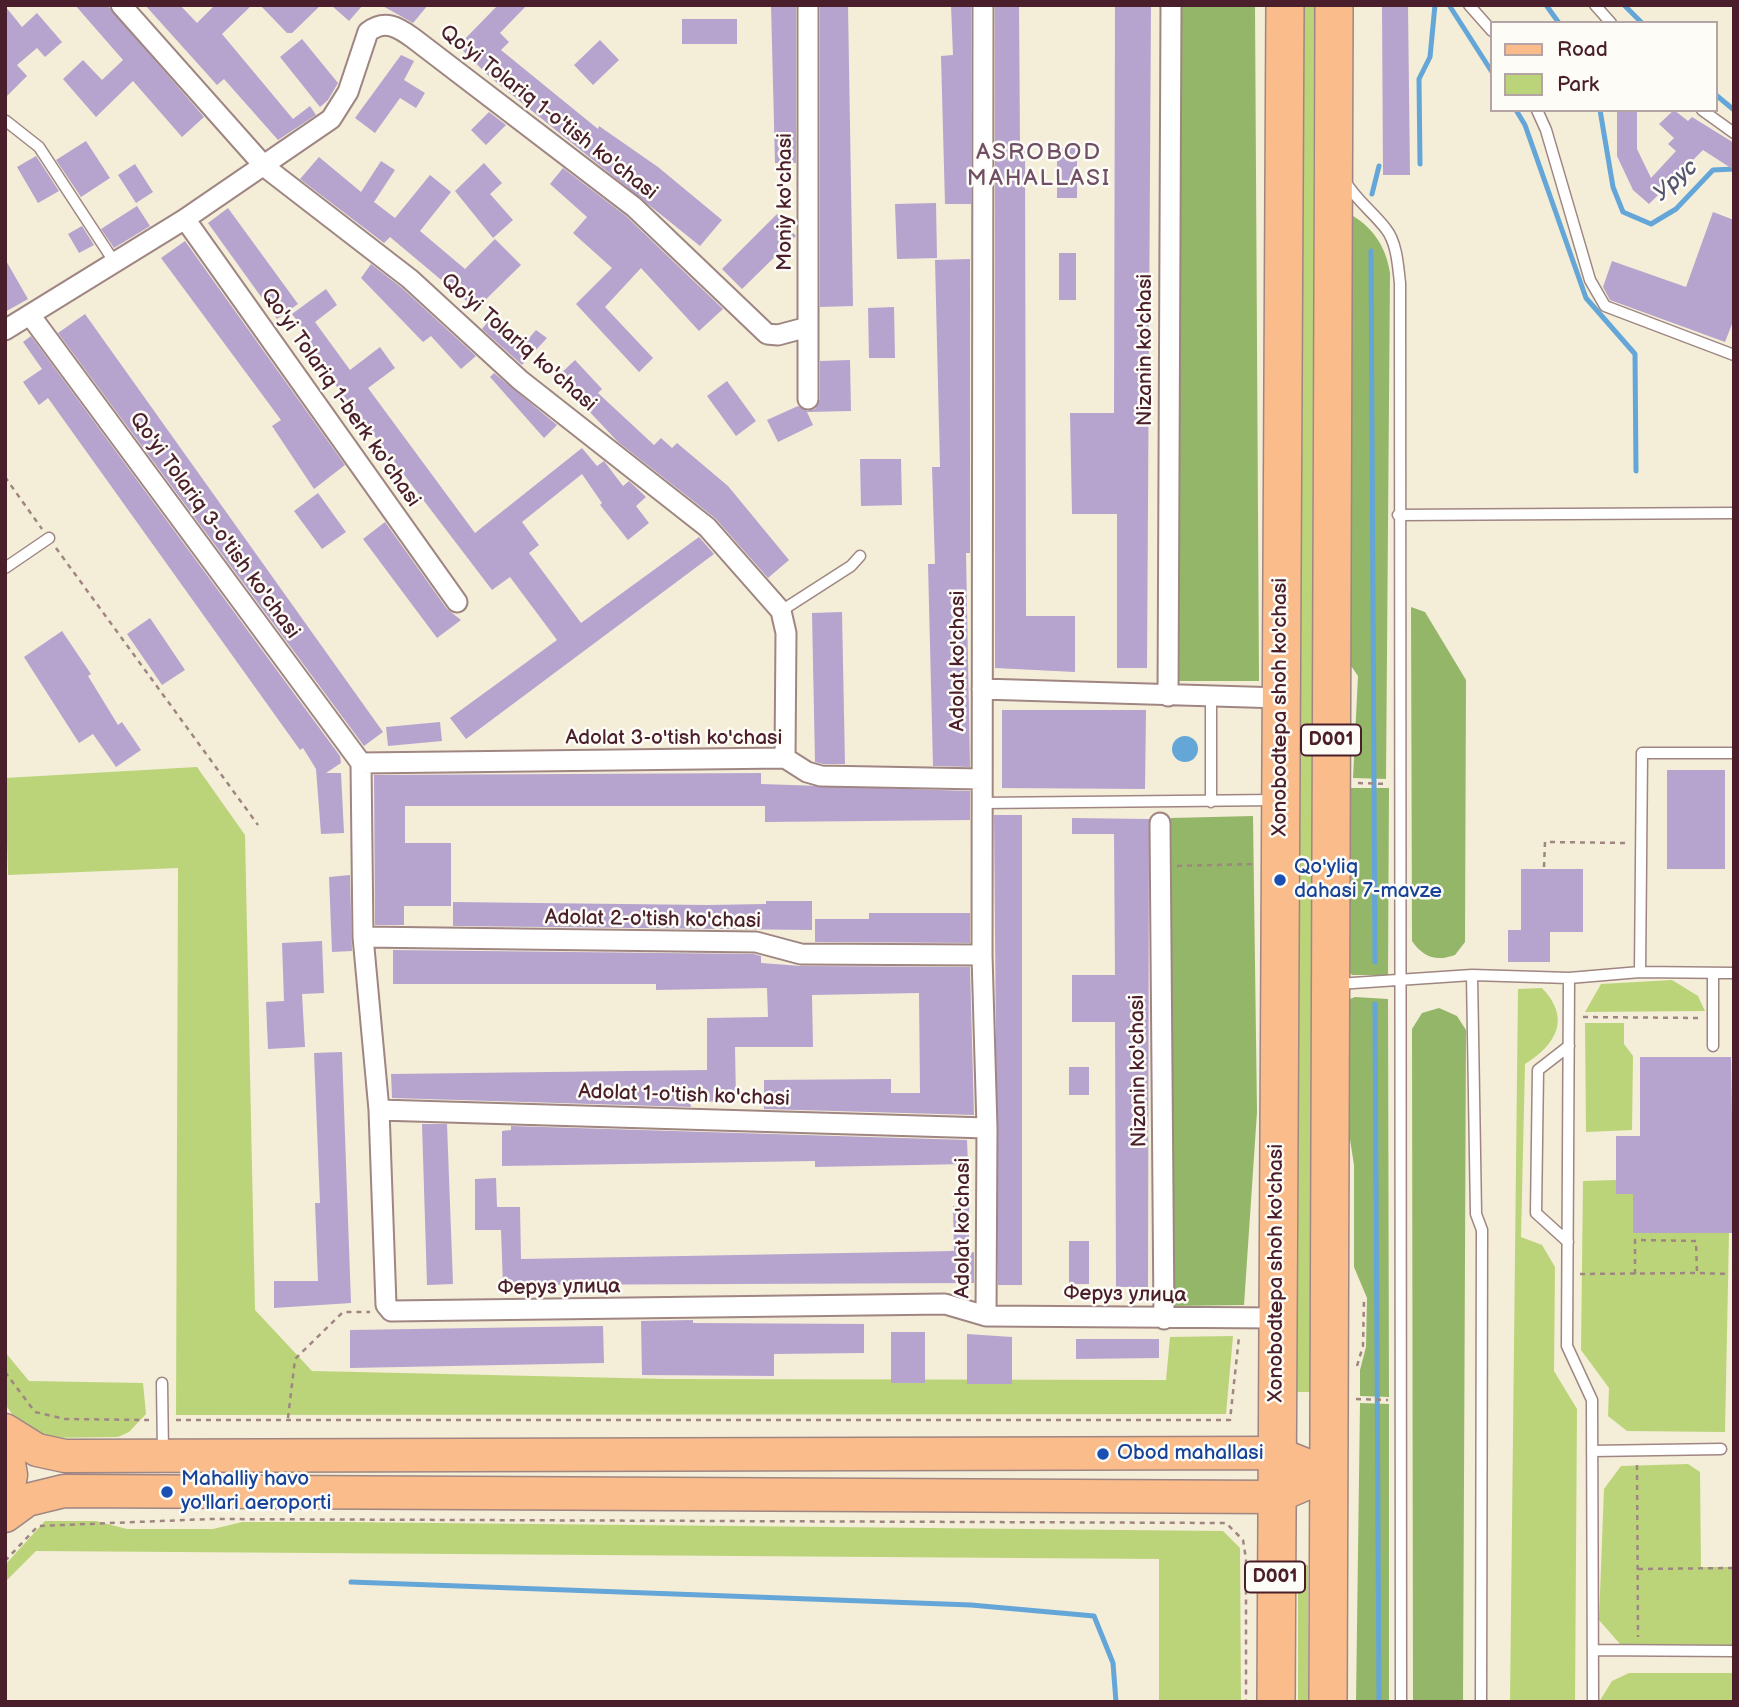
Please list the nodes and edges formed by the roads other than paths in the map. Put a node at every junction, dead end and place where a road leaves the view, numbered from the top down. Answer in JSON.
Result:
{"nodes":[{"id":1,"x":121,"y":5,"type":"edge"},
{"id":2,"x":808,"y":5,"type":"edge"},
{"id":3,"x":983,"y":5,"type":"edge"},
{"id":4,"x":1171,"y":5,"type":"edge"},
{"id":5,"x":1285,"y":5,"type":"edge"},
{"id":6,"x":1334,"y":5,"type":"edge"},
{"id":7,"x":1469,"y":5,"type":"edge"},
{"id":8,"x":1595,"y":5,"type":"edge"},
{"id":9,"x":1609,"y":21,"type":"edge"},
{"id":10,"x":1490,"y":29,"type":"edge"},
{"id":11,"x":1538,"y":112,"type":"edge"},
{"id":12,"x":1705,"y":112,"type":"edge"},
{"id":13,"x":6,"y":121,"type":"edge"},
{"id":14,"x":1734,"y":133,"type":"edge"},
{"id":15,"x":1333,"y":159,"type":"junction"},
{"id":16,"x":265,"y":167,"type":"junction"},
{"id":17,"x":186,"y":219,"type":"junction"},
{"id":18,"x":115,"y":263,"type":"junction"},
{"id":19,"x":30,"y":315,"type":"junction"},
{"id":20,"x":808,"y":327,"type":"junction"},
{"id":21,"x":5,"y":330,"type":"edge"},
{"id":22,"x":1734,"y":355,"type":"edge"},
{"id":23,"x":808,"y":399,"type":"dead end"},
{"id":24,"x":1734,"y":513,"type":"edge"},
{"id":25,"x":1398,"y":515,"type":"junction"},
{"id":26,"x":49,"y":538,"type":"road end"},
{"id":27,"x":860,"y":556,"type":"dead end"},
{"id":28,"x":5,"y":568,"type":"edge"},
{"id":29,"x":457,"y":603,"type":"dead end"},
{"id":30,"x":781,"y":611,"type":"junction"},
{"id":31,"x":982,"y":689,"type":"junction"},
{"id":32,"x":1168,"y":696,"type":"junction"},
{"id":33,"x":1211,"y":697,"type":"junction"},
{"id":34,"x":1281,"y":698,"type":"junction"},
{"id":35,"x":1734,"y":753,"type":"edge"},
{"id":36,"x":785,"y":758,"type":"junction"},
{"id":37,"x":361,"y":763,"type":"junction"},
{"id":38,"x":982,"y":779,"type":"junction"},
{"id":39,"x":1280,"y":800,"type":"junction"},
{"id":40,"x":1211,"y":802,"type":"junction"},
{"id":41,"x":982,"y":803,"type":"junction"},
{"id":42,"x":1160,"y":823,"type":"dead end"},
{"id":43,"x":363,"y":937,"type":"junction"},
{"id":44,"x":982,"y":955,"type":"junction"},
{"id":45,"x":1640,"y":972,"type":"junction"},
{"id":46,"x":1713,"y":972,"type":"junction"},
{"id":47,"x":1734,"y":973,"type":"edge"},
{"id":48,"x":1472,"y":975,"type":"junction"},
{"id":49,"x":1569,"y":978,"type":"junction"},
{"id":50,"x":1399,"y":980,"type":"junction"},
{"id":51,"x":1330,"y":984,"type":"junction"},
{"id":52,"x":1569,"y":1045,"type":"junction"},
{"id":53,"x":1713,"y":1045,"type":"dead end"},
{"id":54,"x":379,"y":1110,"type":"junction"},
{"id":55,"x":987,"y":1128,"type":"junction"},
{"id":56,"x":1568,"y":1242,"type":"junction"},
{"id":57,"x":986,"y":1316,"type":"junction"},
{"id":58,"x":1277,"y":1318,"type":"junction"},
{"id":59,"x":1164,"y":1319,"type":"junction"},
{"id":60,"x":162,"y":1382,"type":"dead end"},
{"id":61,"x":5,"y":1430,"type":"edge"},
{"id":62,"x":5,"y":1438,"type":"edge"},
{"id":63,"x":1721,"y":1449,"type":"dead end"},
{"id":64,"x":1592,"y":1451,"type":"junction"},
{"id":65,"x":1276,"y":1453,"type":"junction"},
{"id":66,"x":163,"y":1455,"type":"junction"},
{"id":67,"x":1329,"y":1474,"type":"junction"},
{"id":68,"x":1275,"y":1497,"type":"junction"},
{"id":69,"x":5,"y":1507,"type":"edge"},
{"id":70,"x":5,"y":1516,"type":"edge"},
{"id":71,"x":1593,"y":1650,"type":"junction"},
{"id":72,"x":1734,"y":1651,"type":"edge"},
{"id":73,"x":1273,"y":1691,"type":"edge"},
{"id":74,"x":1328,"y":1702,"type":"edge"},
{"id":75,"x":1401,"y":1702,"type":"edge"},
{"id":76,"x":1481,"y":1702,"type":"edge"},
{"id":77,"x":1593,"y":1702,"type":"edge"}],
"edges":[{"from":1,"to":16,"type":"street","name":"Qo'yi Tolariq ko'chasi"},
{"from":2,"to":20,"type":"street","name":"Moniy ko'chasi"},
{"from":3,"to":31,"type":"street","name":"Adolat ko'chasi"},
{"from":4,"to":32,"type":"street","name":"Nizanin ko'chasi"},
{"from":5,"to":34,"type":"highway","name":"Xonobodtepa shoh ko'chasi","number":"D001"},
{"from":6,"to":15,"type":"highway","number":"D001"},
{"from":7,"to":10,"type":"lane"},
{"from":8,"to":9,"type":"lane"},
{"from":11,"to":22,"type":"lane"},
{"from":12,"to":14,"type":"lane"},
{"from":13,"to":18,"type":"lane"},
{"from":15,"to":25,"type":"lane"},
{"from":15,"to":51,"type":"highway","number":"D001"},
{"from":16,"to":17,"type":"street","name":"Qo'yi Tolariq 1-o'tish ko'chasi"},
{"from":16,"to":20,"type":"street","name":"Qo'yi Tolariq 1-o'tish ko'chasi"},
{"from":16,"to":30,"type":"street","name":"Qo'yi Tolariq ko'chasi"},
{"from":17,"to":18,"type":"street","name":"Qo'yi Tolariq 1-o'tish ko'chasi"},
{"from":17,"to":29,"type":"street","name":"Qo'yi Tolariq 1-berk ko'chasi"},
{"from":18,"to":19,"type":"street","name":"Qo'yi Tolariq 1-o'tish ko'chasi"},
{"from":19,"to":21,"type":"street","name":"Qo'yi Tolariq 1-o'tish ko'chasi"},
{"from":19,"to":37,"type":"street","name":"Qo'yi Tolariq 3-o'tish ko'chasi"},
{"from":20,"to":23,"type":"street","name":"Moniy ko'chasi"},
{"from":24,"to":25,"type":"lane"},
{"from":25,"to":50,"type":"lane"},
{"from":26,"to":28,"type":"lane"},
{"from":27,"to":30,"type":"lane"},
{"from":30,"to":36,"type":"street"},
{"from":31,"to":32,"type":"street"},
{"from":31,"to":38,"type":"street","name":"Adolat ko'chasi"},
{"from":32,"to":33,"type":"street"},
{"from":33,"to":34,"type":"street"},
{"from":33,"to":40,"type":"lane"},
{"from":34,"to":39,"type":"highway","name":"Xonobodtepa shoh ko'chasi","number":"D001"},
{"from":35,"to":45,"type":"lane"},
{"from":36,"to":37,"type":"street","name":"Adolat 3-o'tish ko'chasi"},
{"from":36,"to":38,"type":"street","name":"Adolat 3-o'tish ko'chasi"},
{"from":37,"to":43,"type":"street"},
{"from":38,"to":41,"type":"street","name":"Adolat ko'chasi"},
{"from":39,"to":40,"type":"lane"},
{"from":39,"to":58,"type":"highway","name":"Xonobodtepa shoh ko'chasi","number":"D001"},
{"from":40,"to":41,"type":"lane"},
{"from":41,"to":44,"type":"street","name":"Adolat ko'chasi"},
{"from":42,"to":59,"type":"street","name":"Nizanin ko'chasi"},
{"from":43,"to":44,"type":"street","name":"Adolat 2-o'tish ko'chasi"},
{"from":43,"to":54,"type":"street"},
{"from":44,"to":55,"type":"street","name":"Adolat ko'chasi"},
{"from":45,"to":46,"type":"lane"},
{"from":45,"to":49,"type":"lane"},
{"from":46,"to":47,"type":"lane"},
{"from":46,"to":53,"type":"lane"},
{"from":48,"to":49,"type":"lane"},
{"from":48,"to":50,"type":"lane"},
{"from":48,"to":76,"type":"lane"},
{"from":49,"to":52,"type":"lane"},
{"from":50,"to":51,"type":"lane"},
{"from":50,"to":75,"type":"lane"},
{"from":51,"to":67,"type":"highway","number":"D001"},
{"from":52,"to":56,"type":"lane"},
{"from":52,"to":56,"type":"lane"},
{"from":54,"to":55,"type":"street","name":"Adolat 1-o'tish ko'chasi"},
{"from":54,"to":57,"type":"street","name":"Феруз улица"},
{"from":55,"to":57,"type":"street","name":"Adolat ko'chasi"},
{"from":56,"to":64,"type":"lane"},
{"from":57,"to":59,"type":"street","name":"Феруз улица"},
{"from":58,"to":59,"type":"street","name":"Феруз улица"},
{"from":58,"to":65,"type":"highway","name":"Xonobodtepa shoh ko'chasi","number":"D001"},
{"from":60,"to":66,"type":"lane"},
{"from":61,"to":66,"type":"main road"},
{"from":62,"to":69,"type":"main road"},
{"from":63,"to":64,"type":"lane"},
{"from":64,"to":71,"type":"lane"},
{"from":65,"to":66,"type":"main road"},
{"from":65,"to":67,"type":"main road"},
{"from":65,"to":68,"type":"highway","name":"Xonobodtepa shoh ko'chasi","number":"D001"},
{"from":67,"to":68,"type":"main road"},
{"from":67,"to":74,"type":"highway","number":"D001"},
{"from":68,"to":70,"type":"main road"},
{"from":68,"to":73,"type":"highway","name":"Xonobodtepa shoh ko'chasi","number":"D001"},
{"from":71,"to":72,"type":"lane"},
{"from":71,"to":77,"type":"lane"}]}
